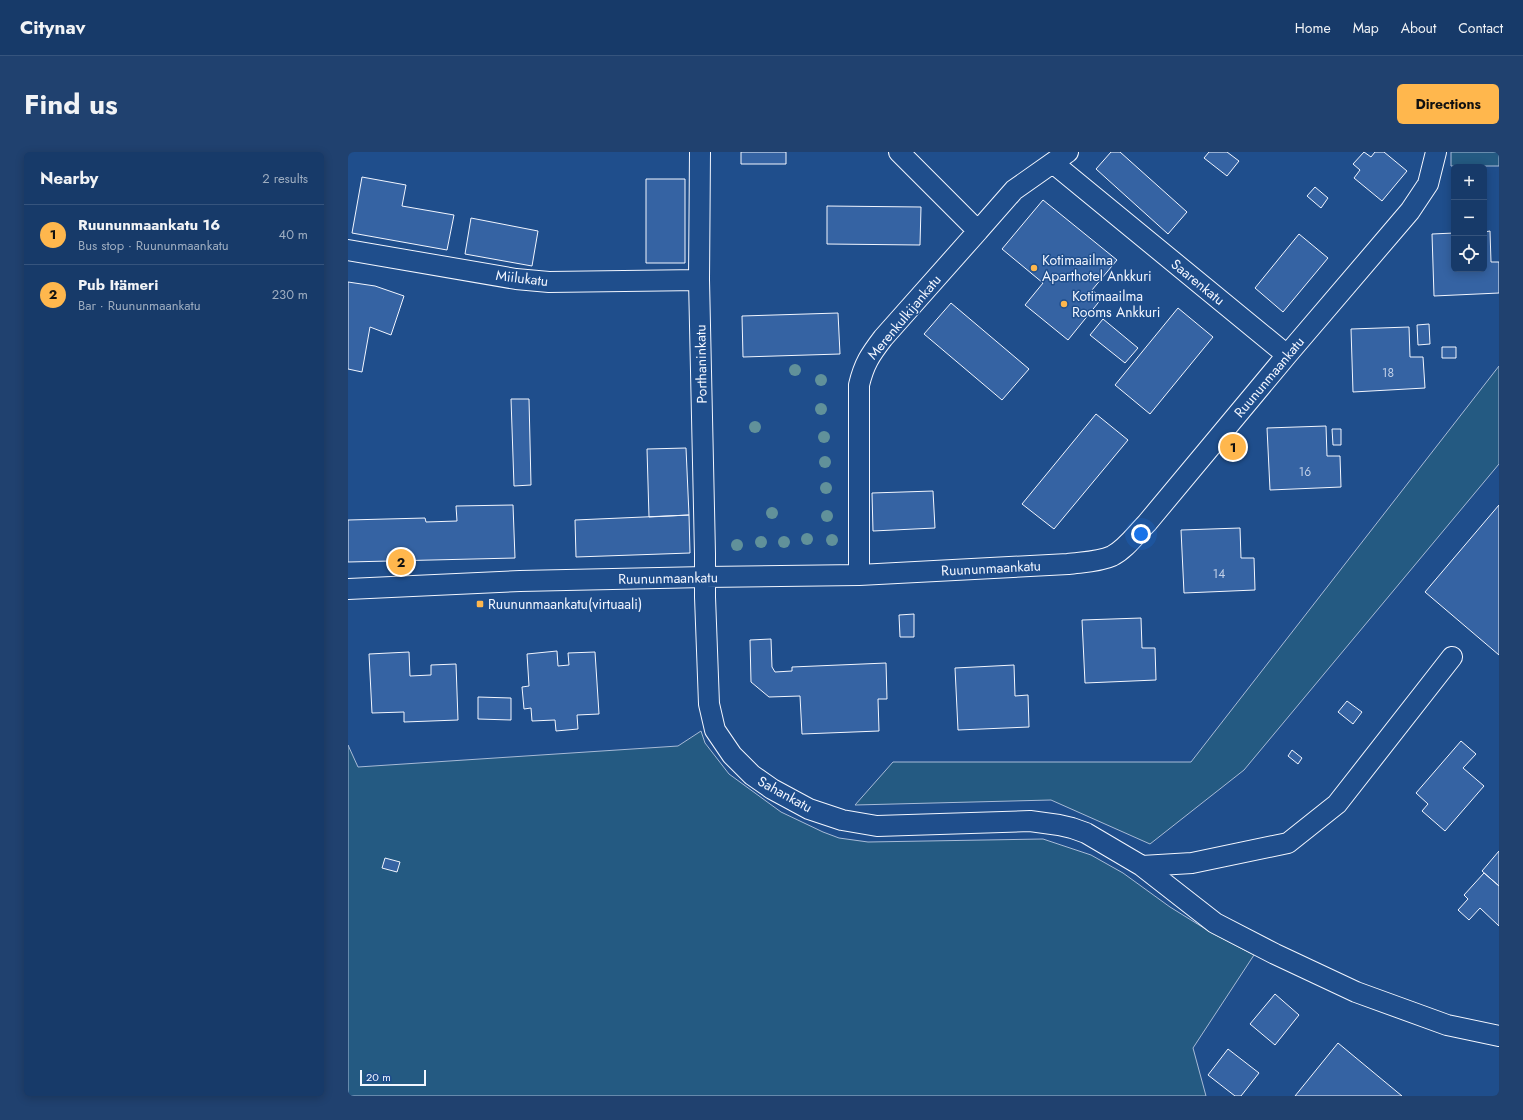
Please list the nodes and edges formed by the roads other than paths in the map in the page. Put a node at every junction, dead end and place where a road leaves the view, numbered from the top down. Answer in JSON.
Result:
{"nodes":[{"id":1,"x":700,"y":152,"type":"edge"},
{"id":2,"x":899,"y":152,"type":"edge"},
{"id":3,"x":1436,"y":152,"type":"edge"},
{"id":4,"x":1060,"y":157,"type":"edge"},
{"id":5,"x":978,"y":231,"type":"junction"},
{"id":6,"x":348,"y":250,"type":"edge"},
{"id":7,"x":699,"y":280,"type":"junction"},
{"id":8,"x":1287,"y":355,"type":"junction"},
{"id":9,"x":859,"y":575,"type":"junction"},
{"id":10,"x":705,"y":577,"type":"junction"},
{"id":11,"x":348,"y":589,"type":"edge"},
{"id":12,"x":1452,"y":657,"type":"dead end"},
{"id":13,"x":1142,"y":866,"type":"junction"},
{"id":14,"x":1499,"y":1036,"type":"edge"}],
"edges":[{"from":1,"to":7,"type":"street","name":"Porthaninkatu"},
{"from":2,"to":5,"type":"street"},
{"from":3,"to":8,"type":"street","name":"Ruununmaankatu"},
{"from":4,"to":5,"type":"street","name":"Merenkulkijankatu"},
{"from":4,"to":8,"type":"street","name":"Saarenkatu"},
{"from":5,"to":9,"type":"street","name":"Merenkulkijankatu"},
{"from":6,"to":7,"type":"street","name":"Miilukatu"},
{"from":7,"to":10,"type":"street","name":"Porthaninkatu"},
{"from":8,"to":9,"type":"street","name":"Ruununmaankatu"},
{"from":9,"to":10,"type":"street","name":"Ruununmaankatu"},
{"from":10,"to":11,"type":"street","name":"Ruununmaankatu"},
{"from":10,"to":13,"type":"street","name":"Sahankatu"},
{"from":12,"to":13,"type":"street"},
{"from":13,"to":14,"type":"street","name":"Sahankatu"}]}
